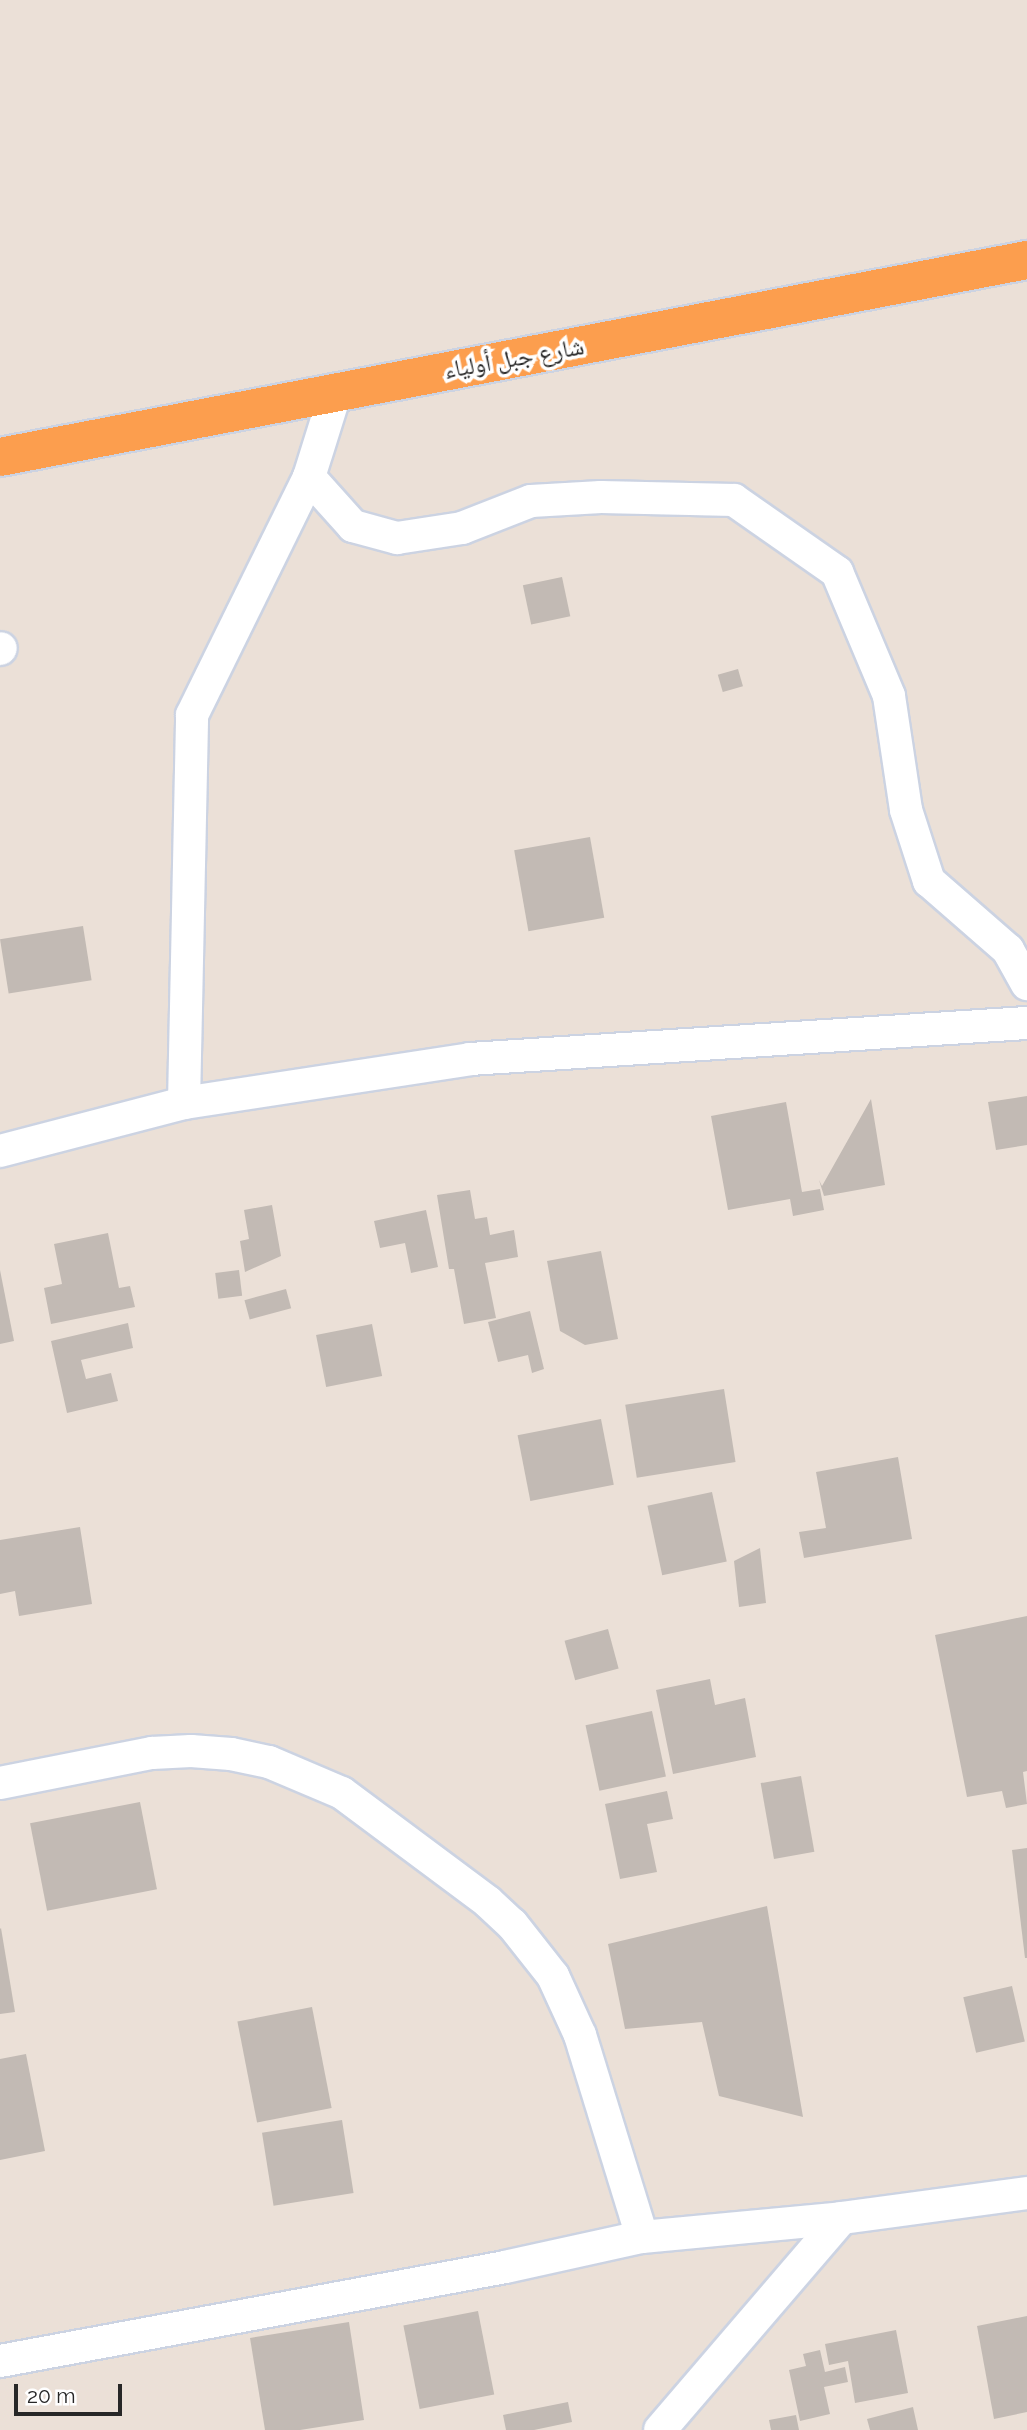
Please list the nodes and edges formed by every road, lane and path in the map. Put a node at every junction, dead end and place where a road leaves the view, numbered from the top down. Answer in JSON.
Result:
{"nodes":[{"id":1,"x":1027,"y":260,"type":"edge"},
{"id":2,"x":336,"y":391,"type":"junction"},
{"id":3,"x":0,"y":457,"type":"edge"},
{"id":4,"x":309,"y":477,"type":"junction"},
{"id":5,"x":1027,"y":984,"type":"edge"},
{"id":6,"x":1027,"y":1023,"type":"edge"},
{"id":7,"x":184,"y":1103,"type":"junction"},
{"id":8,"x":0,"y":1151,"type":"edge"},
{"id":9,"x":0,"y":1783,"type":"edge"},
{"id":10,"x":1027,"y":2193,"type":"edge"},
{"id":11,"x":842,"y":2218,"type":"junction"},
{"id":12,"x":642,"y":2237,"type":"junction"},
{"id":13,"x":0,"y":2361,"type":"edge"},
{"id":14,"x":660,"y":2430,"type":"edge"}],
"edges":[{"from":1,"to":2,"type":"highway","name":"شارع جبل أولياء"},
{"from":2,"to":3,"type":"highway","name":"شارع جبل أولياء"},
{"from":2,"to":4,"type":"street"},
{"from":4,"to":5,"type":"street"},
{"from":4,"to":7,"type":"street"},
{"from":6,"to":7,"type":"street"},
{"from":7,"to":8,"type":"street"},
{"from":9,"to":12,"type":"street"},
{"from":10,"to":11,"type":"street"},
{"from":11,"to":12,"type":"street"},
{"from":11,"to":14,"type":"street"},
{"from":12,"to":13,"type":"street"}]}
